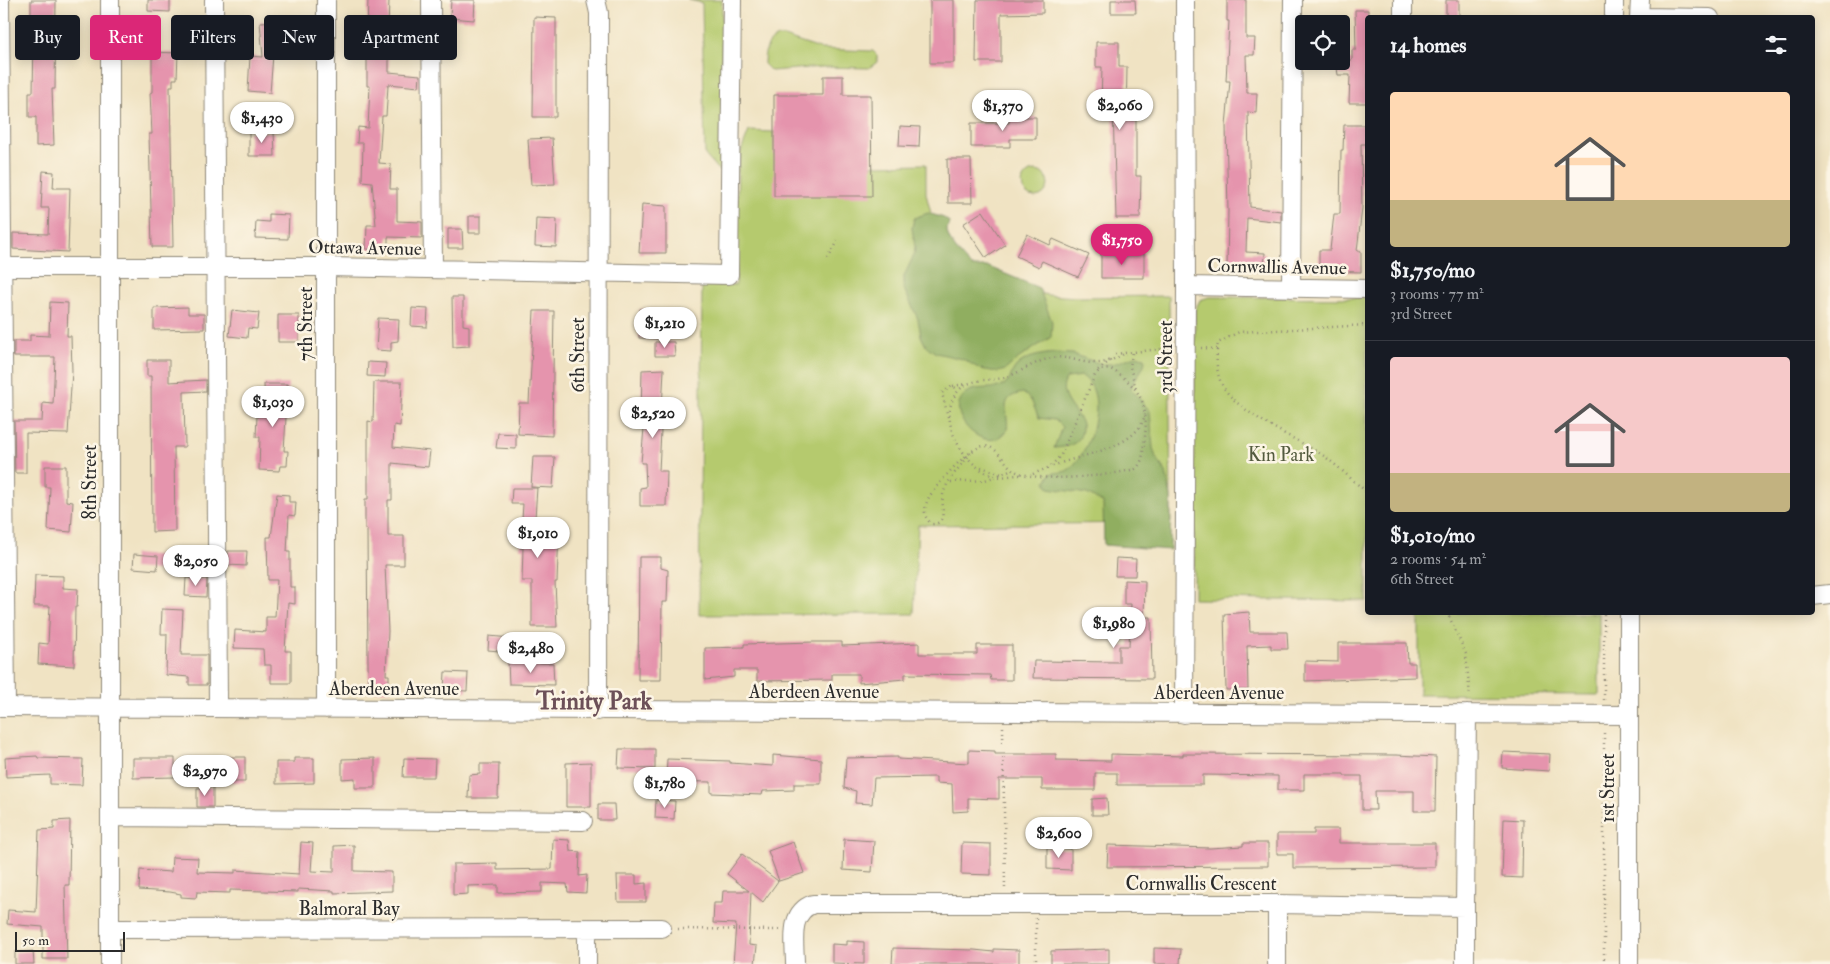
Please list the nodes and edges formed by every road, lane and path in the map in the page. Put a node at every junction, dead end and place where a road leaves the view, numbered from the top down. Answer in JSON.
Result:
{"nodes":[{"id":1,"x":0,"y":0,"type":"edge"},
{"id":2,"x":110,"y":0,"type":"edge"},
{"id":3,"x":214,"y":0,"type":"edge"},
{"id":4,"x":326,"y":0,"type":"edge"},
{"id":5,"x":431,"y":0,"type":"edge"},
{"id":6,"x":596,"y":0,"type":"edge"},
{"id":7,"x":732,"y":0,"type":"edge"},
{"id":8,"x":1185,"y":0,"type":"edge"},
{"id":9,"x":1294,"y":0,"type":"edge"},
{"id":10,"x":1403,"y":0,"type":"edge"},
{"id":11,"x":1614,"y":0,"type":"edge"},
{"id":12,"x":1640,"y":0,"type":"edge"},
{"id":13,"x":1403,"y":15,"type":"edge"},
{"id":14,"x":1614,"y":15,"type":"edge"},
{"id":15,"x":1640,"y":15,"type":"edge"},
{"id":16,"x":838,"y":241,"type":"dead end"},
{"id":17,"x":828,"y":259,"type":"dead end"},
{"id":18,"x":2,"y":267,"type":"edge"},
{"id":19,"x":326,"y":267,"type":"junction"},
{"id":20,"x":111,"y":268,"type":"junction"},
{"id":21,"x":217,"y":268,"type":"junction"},
{"id":22,"x":433,"y":269,"type":"junction"},
{"id":23,"x":598,"y":272,"type":"junction"},
{"id":24,"x":1186,"y":286,"type":"junction"},
{"id":25,"x":1291,"y":288,"type":"junction"},
{"id":26,"x":1365,"y":289,"type":"edge"},
{"id":27,"x":1365,"y":325,"type":"edge"},
{"id":28,"x":1195,"y":347,"type":"dead end"},
{"id":29,"x":1176,"y":348,"type":"dead end"},
{"id":30,"x":1217,"y":349,"type":"junction"},
{"id":31,"x":1133,"y":352,"type":"junction"},
{"id":32,"x":1126,"y":353,"type":"junction"},
{"id":33,"x":1115,"y":354,"type":"dead end"},
{"id":34,"x":1111,"y":360,"type":"junction"},
{"id":35,"x":1095,"y":375,"type":"junction"},
{"id":36,"x":968,"y":383,"type":"junction"},
{"id":37,"x":952,"y":386,"type":"junction"},
{"id":38,"x":1136,"y":390,"type":"junction"},
{"id":39,"x":957,"y":393,"type":"junction"},
{"id":40,"x":1144,"y":405,"type":"junction"},
{"id":41,"x":950,"y":421,"type":"junction"},
{"id":42,"x":966,"y":458,"type":"junction"},
{"id":43,"x":975,"y":464,"type":"junction"},
{"id":44,"x":1050,"y":467,"type":"junction"},
{"id":45,"x":1012,"y":469,"type":"junction"},
{"id":46,"x":1002,"y":474,"type":"junction"},
{"id":47,"x":1029,"y":474,"type":"junction"},
{"id":48,"x":1011,"y":475,"type":"junction"},
{"id":49,"x":996,"y":477,"type":"junction"},
{"id":50,"x":942,"y":480,"type":"junction"},
{"id":51,"x":949,"y":483,"type":"junction"},
{"id":52,"x":1365,"y":491,"type":"edge"},
{"id":53,"x":1830,"y":594,"type":"edge"},
{"id":54,"x":1815,"y":596,"type":"edge"},
{"id":55,"x":1448,"y":615,"type":"edge"},
{"id":56,"x":1604,"y":615,"type":"edge"},
{"id":57,"x":1629,"y":615,"type":"edge"},
{"id":58,"x":1470,"y":696,"type":"dead end"},
{"id":59,"x":1604,"y":704,"type":"dead end"},
{"id":60,"x":110,"y":706,"type":"junction"},
{"id":61,"x":3,"y":707,"type":"edge"},
{"id":62,"x":218,"y":707,"type":"junction"},
{"id":63,"x":326,"y":709,"type":"junction"},
{"id":64,"x":598,"y":711,"type":"junction"},
{"id":65,"x":1184,"y":714,"type":"junction"},
{"id":66,"x":1467,"y":714,"type":"junction"},
{"id":67,"x":1627,"y":715,"type":"junction"},
{"id":68,"x":1003,"y":725,"type":"dead end"},
{"id":69,"x":1604,"y":727,"type":"dead end"},
{"id":70,"x":110,"y":817,"type":"junction"},
{"id":71,"x":583,"y":821,"type":"dead end"},
{"id":72,"x":1005,"y":893,"type":"dead end"},
{"id":73,"x":1277,"y":904,"type":"junction"},
{"id":74,"x":1464,"y":907,"type":"junction"},
{"id":75,"x":1036,"y":916,"type":"dead end"},
{"id":76,"x":660,"y":928,"type":"joint"},
{"id":77,"x":110,"y":929,"type":"junction"},
{"id":78,"x":587,"y":929,"type":"junction"},
{"id":79,"x":782,"y":930,"type":"dead end"},
{"id":80,"x":110,"y":964,"type":"edge"},
{"id":81,"x":586,"y":964,"type":"edge"},
{"id":82,"x":795,"y":964,"type":"edge"},
{"id":83,"x":1036,"y":964,"type":"edge"},
{"id":84,"x":1277,"y":964,"type":"edge"},
{"id":85,"x":1465,"y":964,"type":"edge"},
{"id":86,"x":1604,"y":964,"type":"edge"},
{"id":87,"x":1629,"y":964,"type":"edge"}],
"edges":[{"from":1,"to":18,"type":"street"},
{"from":2,"to":20,"type":"street","name":"8th Street"},
{"from":3,"to":21,"type":"street"},
{"from":4,"to":19,"type":"street","name":"7th Street"},
{"from":5,"to":22,"type":"street"},
{"from":6,"to":23,"type":"street","name":"6th Street"},
{"from":7,"to":23,"type":"street","name":"Ottawa Avenue"},
{"from":8,"to":24,"type":"street","name":"3rd Street"},
{"from":9,"to":25,"type":"street"},
{"from":10,"to":13,"type":"street"},
{"from":11,"to":14,"type":"street"},
{"from":12,"to":15,"type":"street"},
{"from":16,"to":17,"type":"path"},
{"from":18,"to":20,"type":"street","name":"Ottawa Avenue"},
{"from":18,"to":61,"type":"street"},
{"from":19,"to":21,"type":"street","name":"Ottawa Avenue"},
{"from":19,"to":22,"type":"street","name":"Ottawa Avenue"},
{"from":19,"to":63,"type":"street","name":"7th Street"},
{"from":20,"to":21,"type":"street","name":"Ottawa Avenue"},
{"from":20,"to":60,"type":"street","name":"8th Street"},
{"from":21,"to":62,"type":"street"},
{"from":22,"to":23,"type":"street","name":"Ottawa Avenue"},
{"from":23,"to":64,"type":"street","name":"6th Street"},
{"from":24,"to":25,"type":"street","name":"Cornwallis Avenue"},
{"from":24,"to":65,"type":"street","name":"3rd Street"},
{"from":25,"to":26,"type":"street","name":"Cornwallis Avenue"},
{"from":27,"to":30,"type":"path"},
{"from":28,"to":30,"type":"path"},
{"from":29,"to":31,"type":"path"},
{"from":30,"to":52,"type":"path"},
{"from":31,"to":32,"type":"path"},
{"from":31,"to":38,"type":"path"},
{"from":32,"to":33,"type":"path"},
{"from":32,"to":34,"type":"path"},
{"from":34,"to":35,"type":"path"},
{"from":34,"to":36,"type":"path"},
{"from":35,"to":38,"type":"path"},
{"from":35,"to":44,"type":"path"},
{"from":36,"to":37,"type":"path"},
{"from":36,"to":39,"type":"path"},
{"from":37,"to":39,"type":"path"},
{"from":37,"to":41,"type":"path"},
{"from":38,"to":40,"type":"path"},
{"from":39,"to":41,"type":"path"},
{"from":40,"to":44,"type":"path"},
{"from":40,"to":47,"type":"path"},
{"from":41,"to":42,"type":"path"},
{"from":42,"to":43,"type":"path"},
{"from":42,"to":45,"type":"path"},
{"from":42,"to":50,"type":"path"},
{"from":42,"to":51,"type":"path"},
{"from":43,"to":46,"type":"path"},
{"from":43,"to":49,"type":"path"},
{"from":44,"to":47,"type":"path"},
{"from":45,"to":46,"type":"path"},
{"from":45,"to":47,"type":"path"},
{"from":46,"to":48,"type":"path"},
{"from":46,"to":49,"type":"path"},
{"from":47,"to":48,"type":"path"},
{"from":48,"to":49,"type":"path"},
{"from":49,"to":51,"type":"path"},
{"from":50,"to":51,"type":"path"},
{"from":50,"to":51,"type":"path"},
{"from":53,"to":54,"type":"street"},
{"from":55,"to":58,"type":"path"},
{"from":56,"to":59,"type":"path"},
{"from":57,"to":67,"type":"street","name":"1st Street"},
{"from":60,"to":61,"type":"street","name":"Aberdeen Avenue"},
{"from":60,"to":62,"type":"street","name":"Aberdeen Avenue"},
{"from":60,"to":70,"type":"street","name":"8th Street"},
{"from":62,"to":63,"type":"street","name":"Aberdeen Avenue"},
{"from":63,"to":64,"type":"street","name":"Aberdeen Avenue"},
{"from":64,"to":65,"type":"street","name":"Aberdeen Avenue"},
{"from":65,"to":66,"type":"street","name":"Aberdeen Avenue"},
{"from":66,"to":67,"type":"street","name":"Aberdeen Avenue"},
{"from":66,"to":74,"type":"street"},
{"from":67,"to":87,"type":"street","name":"1st Street"},
{"from":68,"to":72,"type":"path"},
{"from":69,"to":86,"type":"path"},
{"from":70,"to":71,"type":"street"},
{"from":70,"to":77,"type":"street","name":"8th Street"},
{"from":73,"to":74,"type":"street","name":"Cornwallis Crescent"},
{"from":73,"to":82,"type":"street","name":"Cornwallis Crescent"},
{"from":73,"to":84,"type":"street"},
{"from":74,"to":85,"type":"street"},
{"from":75,"to":83,"type":"path"},
{"from":76,"to":78,"type":"street","name":"Balmoral Bay"},
{"from":76,"to":79,"type":"path"},
{"from":77,"to":78,"type":"street","name":"Balmoral Bay"},
{"from":77,"to":80,"type":"street","name":"8th Street"},
{"from":78,"to":81,"type":"street"}]}
